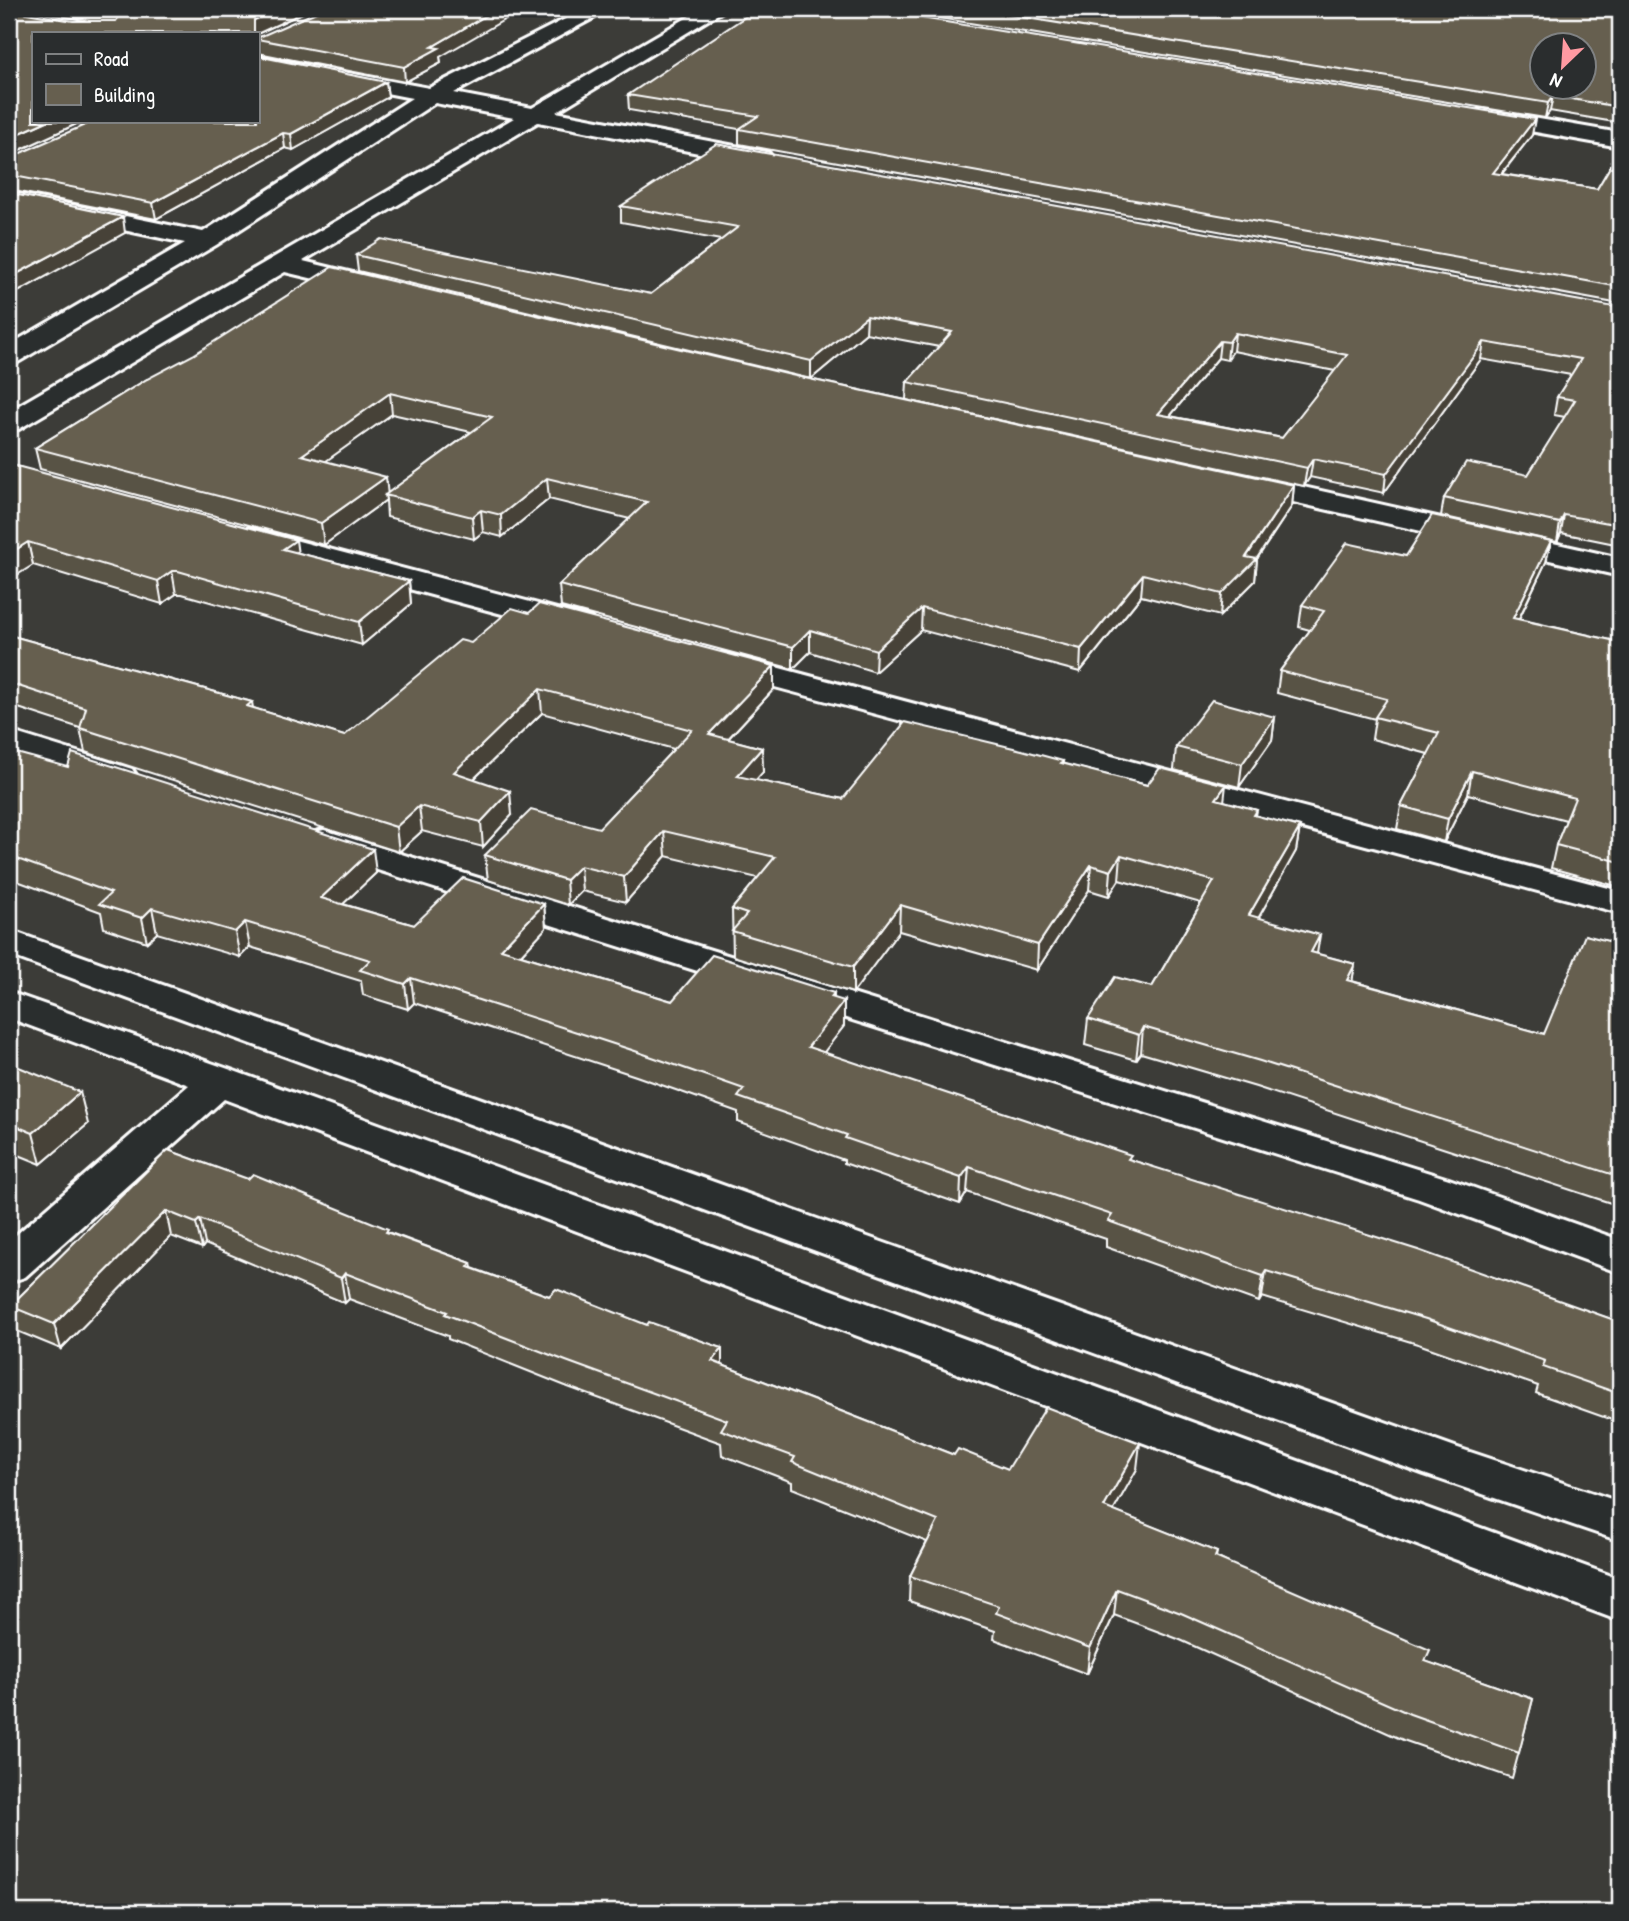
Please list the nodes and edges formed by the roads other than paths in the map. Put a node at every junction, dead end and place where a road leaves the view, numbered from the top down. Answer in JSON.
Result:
{"nodes":[{"id":1,"x":600,"y":9,"type":"edge"},
{"id":2,"x":716,"y":9,"type":"edge"},
{"id":3,"x":259,"y":62,"type":"edge"},
{"id":4,"x":429,"y":97,"type":"junction"},
{"id":5,"x":1455,"y":112,"type":"edge"},
{"id":6,"x":536,"y":117,"type":"junction"},
{"id":7,"x":1620,"y":140,"type":"edge"},
{"id":8,"x":783,"y":162,"type":"edge"},
{"id":9,"x":9,"y":199,"type":"edge"},
{"id":10,"x":207,"y":240,"type":"junction"},
{"id":11,"x":280,"y":263,"type":"junction"},
{"id":12,"x":400,"y":291,"type":"edge"},
{"id":13,"x":9,"y":356,"type":"edge"},
{"id":14,"x":9,"y":423,"type":"edge"},
{"id":15,"x":1219,"y":478,"type":"edge"},
{"id":16,"x":224,"y":531,"type":"edge"},
{"id":17,"x":1620,"y":567,"type":"edge"},
{"id":18,"x":613,"y":634,"type":"edge"},
{"id":19,"x":694,"y":656,"type":"edge"},
{"id":20,"x":9,"y":741,"type":"edge"},
{"id":21,"x":153,"y":787,"type":"edge"},
{"id":22,"x":296,"y":832,"type":"edge"},
{"id":23,"x":1620,"y":902,"type":"edge"},
{"id":24,"x":9,"y":942,"type":"edge"},
{"id":25,"x":9,"y":1004,"type":"edge"},
{"id":26,"x":220,"y":1080,"type":"junction"},
{"id":27,"x":1620,"y":1257,"type":"edge"},
{"id":28,"x":9,"y":1266,"type":"edge"},
{"id":29,"x":1620,"y":1522,"type":"edge"},
{"id":30,"x":1620,"y":1600,"type":"edge"}],
"edges":[{"from":1,"to":4,"type":"street"},
{"from":2,"to":6,"type":"street"},
{"from":3,"to":4,"type":"street"},
{"from":4,"to":6,"type":"street"},
{"from":4,"to":10,"type":"street"},
{"from":5,"to":7,"type":"street"},
{"from":6,"to":8,"type":"street"},
{"from":6,"to":11,"type":"street"},
{"from":9,"to":10,"type":"street"},
{"from":10,"to":13,"type":"street"},
{"from":11,"to":12,"type":"street"},
{"from":11,"to":14,"type":"street"},
{"from":15,"to":17,"type":"street"},
{"from":16,"to":18,"type":"street"},
{"from":19,"to":23,"type":"street"},
{"from":20,"to":21,"type":"street"},
{"from":22,"to":27,"type":"street"},
{"from":24,"to":29,"type":"street"},
{"from":25,"to":26,"type":"street"},
{"from":26,"to":28,"type":"street"},
{"from":26,"to":30,"type":"street"}]}
